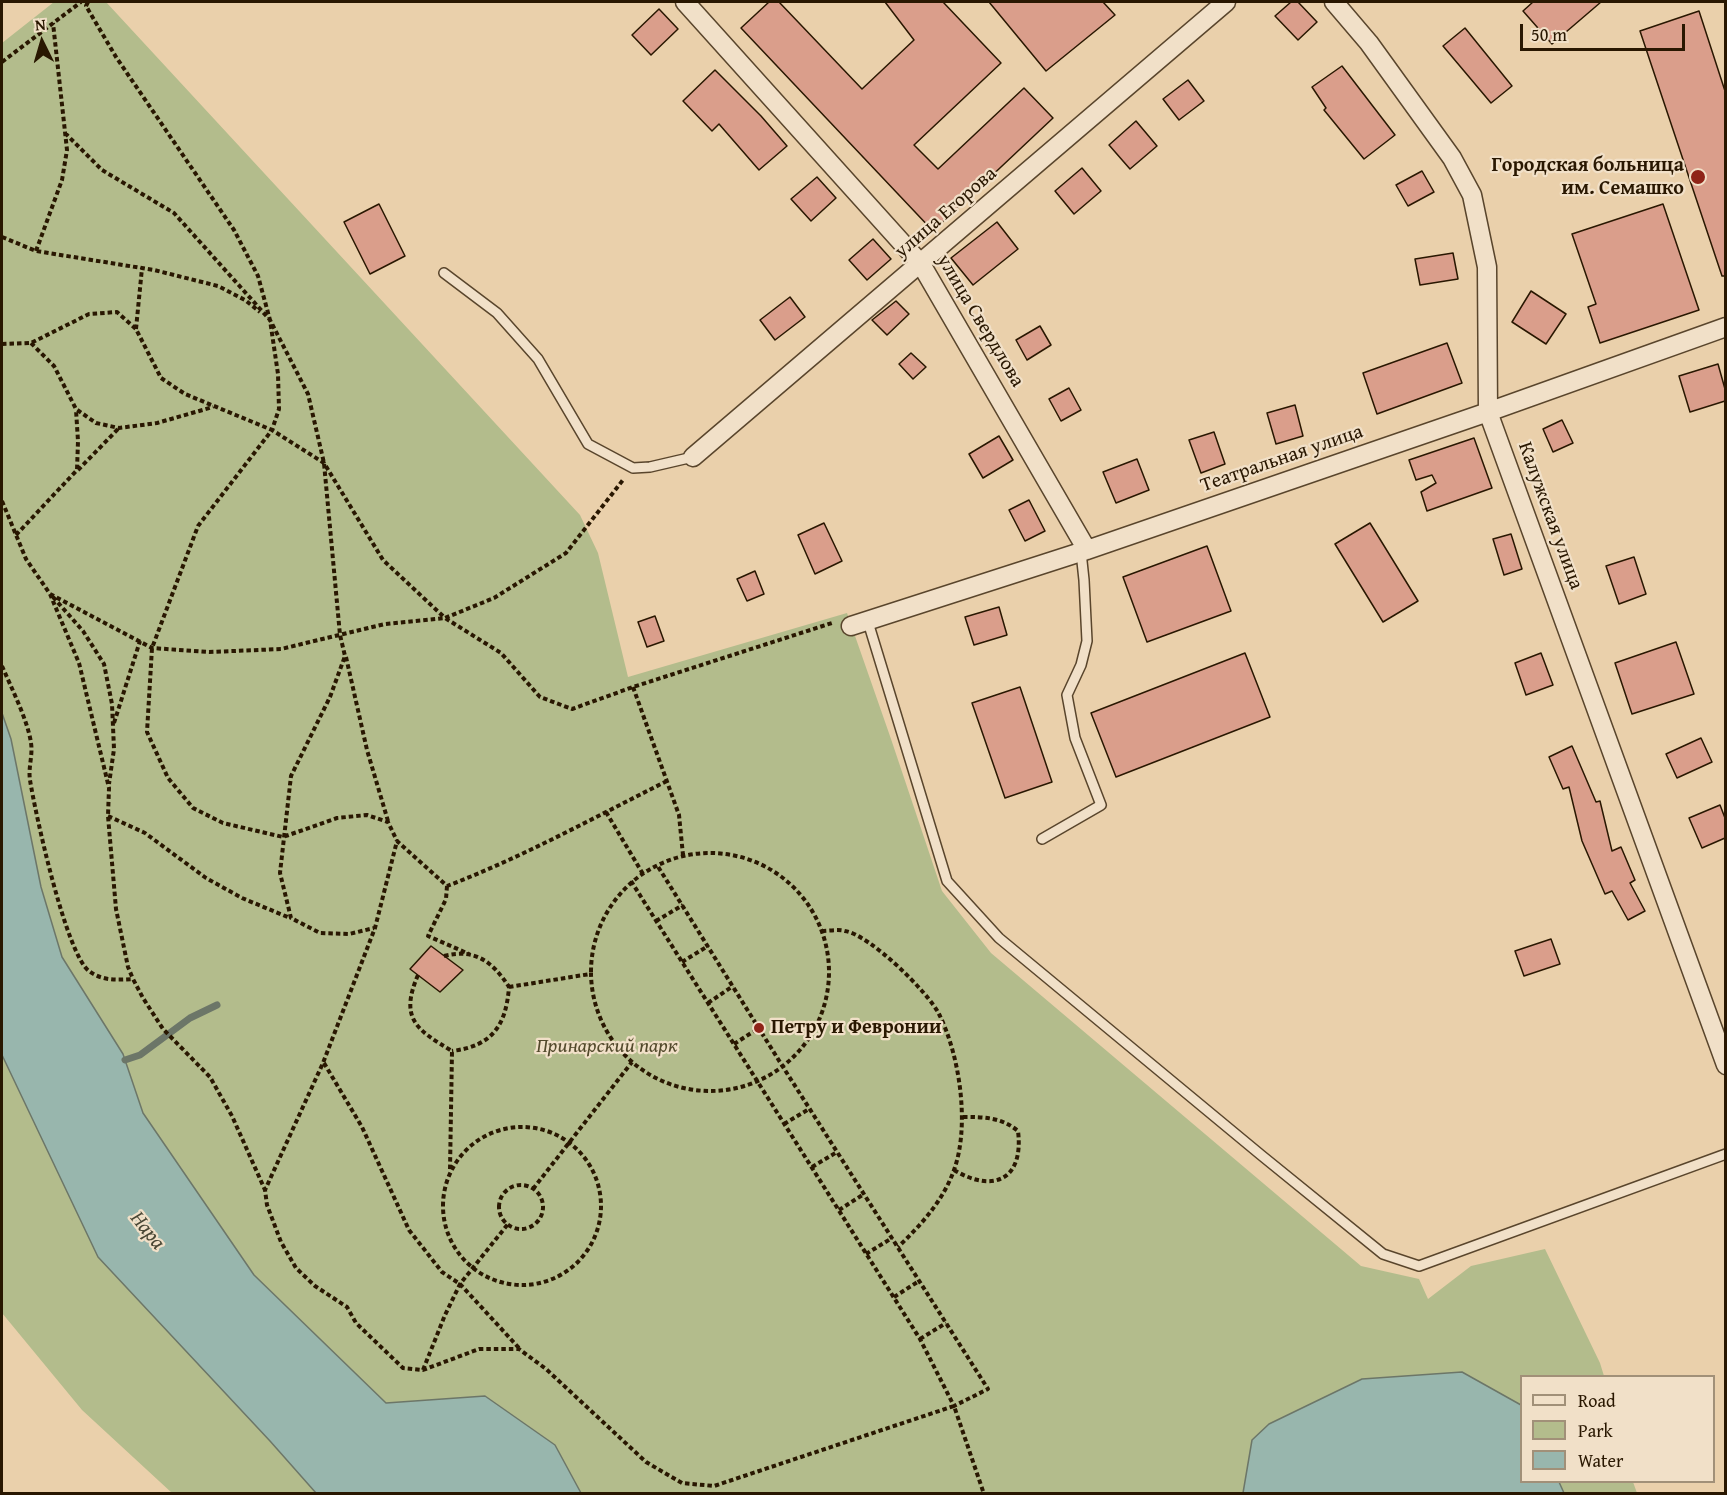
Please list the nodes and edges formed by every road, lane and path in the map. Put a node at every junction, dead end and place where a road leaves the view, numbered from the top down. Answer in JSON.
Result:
{"nodes":[{"id":1,"x":81,"y":2,"type":"edge"},
{"id":2,"x":88,"y":2,"type":"edge"},
{"id":3,"x":685,"y":2,"type":"edge"},
{"id":4,"x":1226,"y":2,"type":"edge"},
{"id":5,"x":1334,"y":2,"type":"edge"},
{"id":6,"x":53,"y":23,"type":"junction"},
{"id":7,"x":2,"y":62,"type":"edge"},
{"id":8,"x":65,"y":133,"type":"junction"},
{"id":9,"x":2,"y":237,"type":"edge"},
{"id":10,"x":36,"y":251,"type":"junction"},
{"id":11,"x":921,"y":264,"type":"junction"},
{"id":12,"x":142,"y":268,"type":"junction"},
{"id":13,"x":444,"y":273,"type":"dead end"},
{"id":14,"x":270,"y":320,"type":"junction"},
{"id":15,"x":1725,"y":327,"type":"edge"},
{"id":16,"x":136,"y":329,"type":"junction"},
{"id":17,"x":31,"y":343,"type":"junction"},
{"id":18,"x":2,"y":344,"type":"edge"},
{"id":19,"x":214,"y":406,"type":"junction"},
{"id":20,"x":76,"y":409,"type":"junction"},
{"id":21,"x":1488,"y":412,"type":"junction"},
{"id":22,"x":119,"y":428,"type":"junction"},
{"id":23,"x":272,"y":430,"type":"junction"},
{"id":24,"x":693,"y":457,"type":"joint"},
{"id":25,"x":324,"y":463,"type":"junction"},
{"id":26,"x":633,"y":468,"type":"junction"},
{"id":27,"x":77,"y":470,"type":"junction"},
{"id":28,"x":2,"y":501,"type":"edge"},
{"id":29,"x":16,"y":536,"type":"junction"},
{"id":30,"x":1084,"y":551,"type":"junction"},
{"id":31,"x":50,"y":594,"type":"junction"},
{"id":32,"x":445,"y":618,"type":"junction"},
{"id":33,"x":860,"y":624,"type":"joint"},
{"id":34,"x":340,"y":635,"type":"junction"},
{"id":35,"x":140,"y":641,"type":"junction"},
{"id":36,"x":152,"y":648,"type":"junction"},
{"id":37,"x":345,"y":656,"type":"junction"},
{"id":38,"x":2,"y":666,"type":"edge"},
{"id":39,"x":113,"y":727,"type":"junction"},
{"id":40,"x":668,"y":782,"type":"junction"},
{"id":41,"x":109,"y":788,"type":"junction"},
{"id":42,"x":606,"y":812,"type":"junction"},
{"id":43,"x":108,"y":816,"type":"junction"},
{"id":44,"x":388,"y":822,"type":"junction"},
{"id":45,"x":284,"y":837,"type":"junction"},
{"id":46,"x":1042,"y":839,"type":"dead end"},
{"id":47,"x":397,"y":841,"type":"junction"},
{"id":48,"x":684,"y":855,"type":"junction"},
{"id":49,"x":657,"y":865,"type":"junction"},
{"id":50,"x":643,"y":874,"type":"junction"},
{"id":51,"x":630,"y":881,"type":"junction"},
{"id":52,"x":447,"y":886,"type":"junction"},
{"id":53,"x":682,"y":905,"type":"junction"},
{"id":54,"x":291,"y":918,"type":"junction"},
{"id":55,"x":656,"y":921,"type":"junction"},
{"id":56,"x":375,"y":928,"type":"junction"},
{"id":57,"x":822,"y":931,"type":"junction"},
{"id":58,"x":708,"y":946,"type":"junction"},
{"id":59,"x":472,"y":955,"type":"junction"},
{"id":60,"x":444,"y":956,"type":"dead end"},
{"id":61,"x":682,"y":962,"type":"junction"},
{"id":62,"x":590,"y":974,"type":"junction"},
{"id":63,"x":418,"y":975,"type":"dead end"},
{"id":64,"x":133,"y":979,"type":"junction"},
{"id":65,"x":733,"y":986,"type":"junction"},
{"id":66,"x":509,"y":987,"type":"junction"},
{"id":67,"x":708,"y":1003,"type":"junction"},
{"id":68,"x":759,"y":1028,"type":"junction"},
{"id":69,"x":734,"y":1044,"type":"junction"},
{"id":70,"x":452,"y":1051,"type":"junction"},
{"id":71,"x":632,"y":1062,"type":"junction"},
{"id":72,"x":324,"y":1063,"type":"junction"},
{"id":73,"x":1725,"y":1065,"type":"edge"},
{"id":74,"x":783,"y":1066,"type":"junction"},
{"id":75,"x":758,"y":1082,"type":"junction"},
{"id":76,"x":810,"y":1109,"type":"junction"},
{"id":77,"x":962,"y":1117,"type":"junction"},
{"id":78,"x":784,"y":1124,"type":"junction"},
{"id":79,"x":569,"y":1142,"type":"junction"},
{"id":80,"x":837,"y":1152,"type":"junction"},
{"id":81,"x":1725,"y":1154,"type":"edge"},
{"id":82,"x":812,"y":1167,"type":"junction"},
{"id":83,"x":954,"y":1170,"type":"junction"},
{"id":84,"x":450,"y":1171,"type":"junction"},
{"id":85,"x":533,"y":1189,"type":"junction"},
{"id":86,"x":265,"y":1190,"type":"junction"},
{"id":87,"x":864,"y":1194,"type":"junction"},
{"id":88,"x":838,"y":1210,"type":"junction"},
{"id":89,"x":508,"y":1224,"type":"junction"},
{"id":90,"x":892,"y":1238,"type":"junction"},
{"id":91,"x":898,"y":1247,"type":"junction"},
{"id":92,"x":866,"y":1254,"type":"junction"},
{"id":93,"x":474,"y":1269,"type":"junction"},
{"id":94,"x":919,"y":1281,"type":"junction"},
{"id":95,"x":460,"y":1284,"type":"junction"},
{"id":96,"x":894,"y":1297,"type":"junction"},
{"id":97,"x":946,"y":1323,"type":"junction"},
{"id":98,"x":920,"y":1339,"type":"junction"},
{"id":99,"x":519,"y":1349,"type":"junction"},
{"id":100,"x":423,"y":1370,"type":"junction"},
{"id":101,"x":954,"y":1406,"type":"junction"},
{"id":102,"x":984,"y":1494,"type":"edge"}],
"edges":[{"from":1,"to":6,"type":"path"},
{"from":2,"to":14,"type":"path"},
{"from":3,"to":11,"type":"street","name":"улица Свердлова"},
{"from":4,"to":11,"type":"street","name":"улица Егорова"},
{"from":5,"to":21,"type":"street","name":"Калужская улица"},
{"from":6,"to":7,"type":"path"},
{"from":6,"to":8,"type":"path"},
{"from":8,"to":10,"type":"path"},
{"from":8,"to":14,"type":"path"},
{"from":9,"to":10,"type":"path"},
{"from":10,"to":12,"type":"path"},
{"from":11,"to":24,"type":"street","name":"улица Егорова"},
{"from":11,"to":30,"type":"street","name":"улица Свердлова"},
{"from":12,"to":14,"type":"path"},
{"from":12,"to":16,"type":"path"},
{"from":13,"to":26,"type":"lane"},
{"from":14,"to":23,"type":"path"},
{"from":14,"to":25,"type":"path"},
{"from":15,"to":21,"type":"street","name":"Театральная улица"},
{"from":16,"to":17,"type":"path"},
{"from":16,"to":19,"type":"path"},
{"from":17,"to":18,"type":"path"},
{"from":17,"to":20,"type":"path"},
{"from":19,"to":22,"type":"path"},
{"from":19,"to":23,"type":"path"},
{"from":20,"to":22,"type":"path"},
{"from":20,"to":27,"type":"path"},
{"from":21,"to":30,"type":"street","name":"Театральная улица"},
{"from":21,"to":73,"type":"street","name":"Калужская улица"},
{"from":22,"to":27,"type":"path"},
{"from":23,"to":25,"type":"path"},
{"from":23,"to":36,"type":"path"},
{"from":24,"to":26,"type":"lane"},
{"from":25,"to":32,"type":"path"},
{"from":25,"to":34,"type":"path"},
{"from":26,"to":32,"type":"path"},
{"from":27,"to":29,"type":"path"},
{"from":28,"to":29,"type":"path"},
{"from":29,"to":31,"type":"path"},
{"from":30,"to":33,"type":"street","name":"Театральная улица"},
{"from":30,"to":46,"type":"lane"},
{"from":31,"to":35,"type":"path"},
{"from":31,"to":39,"type":"path"},
{"from":31,"to":41,"type":"path"},
{"from":32,"to":34,"type":"path"},
{"from":32,"to":40,"type":"path"},
{"from":33,"to":81,"type":"lane"},
{"from":34,"to":36,"type":"path"},
{"from":34,"to":37,"type":"path"},
{"from":35,"to":36,"type":"path"},
{"from":35,"to":39,"type":"path"},
{"from":36,"to":45,"type":"path"},
{"from":37,"to":44,"type":"path"},
{"from":37,"to":45,"type":"path"},
{"from":38,"to":64,"type":"path"},
{"from":39,"to":41,"type":"path"},
{"from":40,"to":42,"type":"path"},
{"from":40,"to":48,"type":"path"},
{"from":41,"to":43,"type":"path"},
{"from":42,"to":50,"type":"path"},
{"from":42,"to":52,"type":"path"},
{"from":43,"to":54,"type":"path"},
{"from":43,"to":64,"type":"path"},
{"from":44,"to":45,"type":"path"},
{"from":44,"to":47,"type":"path"},
{"from":45,"to":54,"type":"path"},
{"from":47,"to":52,"type":"path"},
{"from":47,"to":56,"type":"path"},
{"from":48,"to":49,"type":"path"},
{"from":48,"to":57,"type":"path"},
{"from":49,"to":50,"type":"path"},
{"from":49,"to":53,"type":"path"},
{"from":50,"to":51,"type":"path"},
{"from":51,"to":55,"type":"path"},
{"from":51,"to":62,"type":"path"},
{"from":52,"to":59,"type":"path"},
{"from":53,"to":55,"type":"path"},
{"from":53,"to":58,"type":"path"},
{"from":54,"to":56,"type":"path"},
{"from":55,"to":61,"type":"path"},
{"from":56,"to":72,"type":"path"},
{"from":57,"to":74,"type":"path"},
{"from":57,"to":77,"type":"path"},
{"from":58,"to":61,"type":"path"},
{"from":58,"to":65,"type":"path"},
{"from":59,"to":60,"type":"path"},
{"from":59,"to":66,"type":"path"},
{"from":61,"to":67,"type":"path"},
{"from":62,"to":66,"type":"path"},
{"from":62,"to":71,"type":"path"},
{"from":63,"to":70,"type":"path"},
{"from":64,"to":86,"type":"path"},
{"from":65,"to":67,"type":"path"},
{"from":65,"to":68,"type":"path"},
{"from":66,"to":70,"type":"path"},
{"from":67,"to":69,"type":"path"},
{"from":68,"to":69,"type":"path"},
{"from":68,"to":74,"type":"path"},
{"from":69,"to":75,"type":"path"},
{"from":70,"to":84,"type":"path"},
{"from":71,"to":75,"type":"path"},
{"from":71,"to":79,"type":"path"},
{"from":72,"to":86,"type":"path"},
{"from":72,"to":95,"type":"path"},
{"from":74,"to":75,"type":"path"},
{"from":74,"to":76,"type":"path"},
{"from":75,"to":78,"type":"path"},
{"from":76,"to":78,"type":"path"},
{"from":76,"to":80,"type":"path"},
{"from":77,"to":83,"type":"path"},
{"from":77,"to":83,"type":"path"},
{"from":78,"to":82,"type":"path"},
{"from":79,"to":84,"type":"path"},
{"from":79,"to":85,"type":"path"},
{"from":79,"to":93,"type":"path"},
{"from":80,"to":82,"type":"path"},
{"from":80,"to":87,"type":"path"},
{"from":82,"to":88,"type":"path"},
{"from":83,"to":91,"type":"path"},
{"from":84,"to":93,"type":"path"},
{"from":85,"to":89,"type":"path"},
{"from":85,"to":89,"type":"path"},
{"from":86,"to":100,"type":"path"},
{"from":87,"to":88,"type":"path"},
{"from":87,"to":90,"type":"path"},
{"from":88,"to":92,"type":"path"},
{"from":89,"to":93,"type":"path"},
{"from":90,"to":91,"type":"path"},
{"from":90,"to":92,"type":"path"},
{"from":91,"to":94,"type":"path"},
{"from":92,"to":96,"type":"path"},
{"from":93,"to":95,"type":"path"},
{"from":94,"to":96,"type":"path"},
{"from":94,"to":97,"type":"path"},
{"from":95,"to":99,"type":"path"},
{"from":95,"to":100,"type":"path"},
{"from":96,"to":98,"type":"path"},
{"from":97,"to":98,"type":"path"},
{"from":97,"to":101,"type":"path"},
{"from":98,"to":101,"type":"path"},
{"from":99,"to":100,"type":"path"},
{"from":99,"to":101,"type":"path"},
{"from":101,"to":102,"type":"path"}]}
